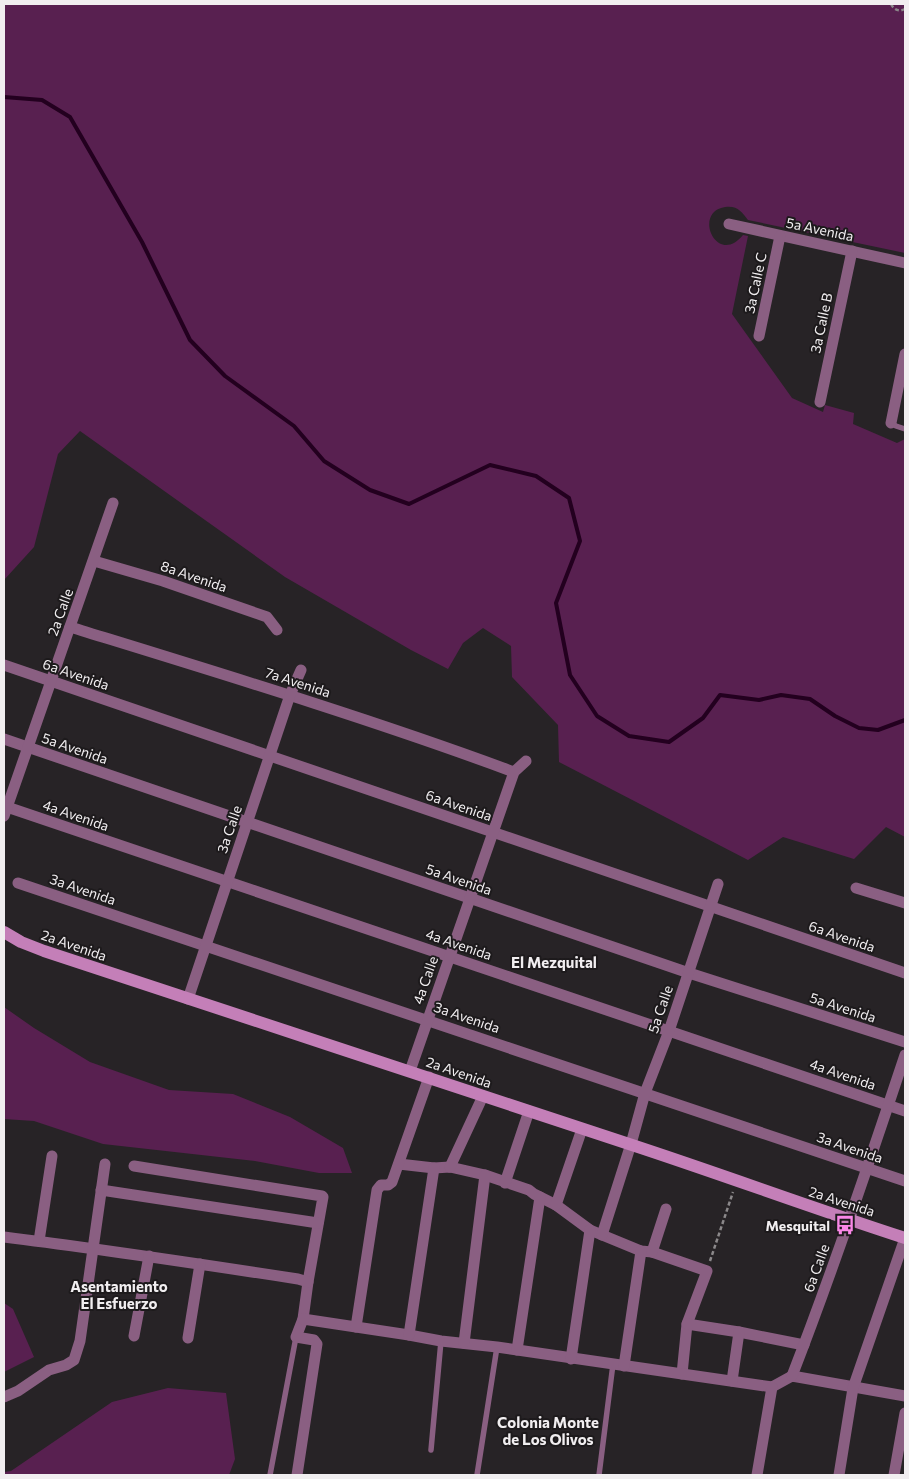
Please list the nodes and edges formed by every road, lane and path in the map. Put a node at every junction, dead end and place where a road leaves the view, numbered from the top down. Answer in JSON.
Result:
{"nodes":[{"id":1,"x":891,"y":4,"type":"edge"},
{"id":2,"x":905,"y":9,"type":"edge"},
{"id":3,"x":728,"y":224,"type":"dead end"},
{"id":4,"x":780,"y":236,"type":"junction"},
{"id":5,"x":852,"y":251,"type":"junction"},
{"id":6,"x":905,"y":263,"type":"edge"},
{"id":7,"x":759,"y":336,"type":"dead end"},
{"id":8,"x":905,"y":354,"type":"edge"},
{"id":9,"x":820,"y":402,"type":"dead end"},
{"id":10,"x":891,"y":423,"type":"joint"},
{"id":11,"x":905,"y":429,"type":"edge"},
{"id":12,"x":114,"y":503,"type":"dead end"},
{"id":13,"x":94,"y":561,"type":"junction"},
{"id":14,"x":70,"y":626,"type":"junction"},
{"id":15,"x":277,"y":630,"type":"dead end"},
{"id":16,"x":4,"y":665,"type":"edge"},
{"id":17,"x":301,"y":670,"type":"dead end"},
{"id":18,"x":51,"y":681,"type":"junction"},
{"id":19,"x":290,"y":695,"type":"junction"},
{"id":20,"x":4,"y":739,"type":"edge"},
{"id":21,"x":28,"y":748,"type":"junction"},
{"id":22,"x":270,"y":756,"type":"junction"},
{"id":23,"x":526,"y":762,"type":"dead end"},
{"id":24,"x":514,"y":772,"type":"junction"},
{"id":25,"x":5,"y":810,"type":"edge"},
{"id":26,"x":247,"y":822,"type":"junction"},
{"id":27,"x":492,"y":832,"type":"junction"},
{"id":28,"x":227,"y":881,"type":"junction"},
{"id":29,"x":18,"y":883,"type":"dead end"},
{"id":30,"x":718,"y":884,"type":"dead end"},
{"id":31,"x":856,"y":888,"type":"dead end"},
{"id":32,"x":470,"y":898,"type":"junction"},
{"id":33,"x":905,"y":903,"type":"edge"},
{"id":34,"x":711,"y":907,"type":"junction"},
{"id":35,"x":4,"y":932,"type":"edge"},
{"id":36,"x":206,"y":947,"type":"junction"},
{"id":37,"x":449,"y":957,"type":"junction"},
{"id":38,"x":688,"y":973,"type":"junction"},
{"id":39,"x":905,"y":973,"type":"edge"},
{"id":40,"x":188,"y":999,"type":"junction"},
{"id":41,"x":427,"y":1020,"type":"junction"},
{"id":42,"x":669,"y":1031,"type":"junction"},
{"id":43,"x":905,"y":1042,"type":"edge"},
{"id":44,"x":905,"y":1055,"type":"edge"},
{"id":45,"x":410,"y":1072,"type":"junction"},
{"id":46,"x":429,"y":1077,"type":"junction"},
{"id":47,"x":645,"y":1093,"type":"junction"},
{"id":48,"x":483,"y":1096,"type":"junction"},
{"id":49,"x":888,"y":1105,"type":"junction"},
{"id":50,"x":529,"y":1111,"type":"junction"},
{"id":51,"x":905,"y":1111,"type":"edge"},
{"id":52,"x":582,"y":1129,"type":"junction"},
{"id":53,"x":631,"y":1144,"type":"junction"},
{"id":54,"x":52,"y":1156,"type":"dead end"},
{"id":55,"x":104,"y":1164,"type":"dead end"},
{"id":56,"x":399,"y":1164,"type":"junction"},
{"id":57,"x":134,"y":1166,"type":"dead end"},
{"id":58,"x":450,"y":1167,"type":"junction"},
{"id":59,"x":434,"y":1168,"type":"junction"},
{"id":60,"x":866,"y":1168,"type":"junction"},
{"id":61,"x":485,"y":1175,"type":"junction"},
{"id":62,"x":736,"y":1181,"type":"junction"},
{"id":63,"x":905,"y":1181,"type":"edge"},
{"id":64,"x":505,"y":1183,"type":"junction"},
{"id":65,"x":101,"y":1190,"type":"junction"},
{"id":66,"x":540,"y":1197,"type":"junction"},
{"id":67,"x":556,"y":1205,"type":"junction"},
{"id":68,"x":666,"y":1209,"type":"dead end"},
{"id":69,"x":850,"y":1220,"type":"junction"},
{"id":70,"x":318,"y":1223,"type":"junction"},
{"id":71,"x":590,"y":1230,"type":"junction"},
{"id":72,"x":602,"y":1235,"type":"junction"},
{"id":73,"x":4,"y":1236,"type":"edge"},
{"id":74,"x":905,"y":1238,"type":"edge"},
{"id":75,"x":39,"y":1241,"type":"junction"},
{"id":76,"x":93,"y":1250,"type":"junction"},
{"id":77,"x":647,"y":1251,"type":"junction"},
{"id":78,"x":149,"y":1256,"type":"junction"},
{"id":79,"x":200,"y":1264,"type":"junction"},
{"id":80,"x":707,"y":1271,"type":"junction"},
{"id":81,"x":308,"y":1282,"type":"junction"},
{"id":82,"x":303,"y":1319,"type":"junction"},
{"id":83,"x":687,"y":1324,"type":"junction"},
{"id":84,"x":356,"y":1327,"type":"junction"},
{"id":85,"x":740,"y":1332,"type":"junction"},
{"id":86,"x":409,"y":1335,"type":"junction"},
{"id":87,"x":134,"y":1336,"type":"dead end"},
{"id":88,"x":296,"y":1337,"type":"junction"},
{"id":89,"x":188,"y":1338,"type":"dead end"},
{"id":90,"x":441,"y":1341,"type":"junction"},
{"id":91,"x":464,"y":1343,"type":"junction"},
{"id":92,"x":804,"y":1345,"type":"junction"},
{"id":93,"x":497,"y":1348,"type":"junction"},
{"id":94,"x":516,"y":1350,"type":"junction"},
{"id":95,"x":570,"y":1358,"type":"junction"},
{"id":96,"x":619,"y":1365,"type":"junction"},
{"id":97,"x":682,"y":1374,"type":"junction"},
{"id":98,"x":792,"y":1376,"type":"junction"},
{"id":99,"x":732,"y":1381,"type":"junction"},
{"id":100,"x":772,"y":1387,"type":"junction"},
{"id":101,"x":853,"y":1388,"type":"junction"},
{"id":102,"x":905,"y":1396,"type":"edge"},
{"id":103,"x":4,"y":1397,"type":"edge"},
{"id":104,"x":905,"y":1413,"type":"edge"},
{"id":105,"x":431,"y":1450,"type":"dead end"},
{"id":106,"x":270,"y":1475,"type":"edge"},
{"id":107,"x":297,"y":1475,"type":"edge"},
{"id":108,"x":477,"y":1475,"type":"edge"},
{"id":109,"x":599,"y":1475,"type":"edge"},
{"id":110,"x":757,"y":1475,"type":"edge"},
{"id":111,"x":839,"y":1475,"type":"edge"},
{"id":112,"x":894,"y":1475,"type":"edge"}],
"edges":[{"from":1,"to":2,"type":"path"},
{"from":3,"to":4,"type":"street","name":"5a Avenida"},
{"from":4,"to":5,"type":"street","name":"5a Avenida"},
{"from":4,"to":7,"type":"street","name":"3a Calle C"},
{"from":5,"to":6,"type":"street","name":"5a Avenida"},
{"from":5,"to":9,"type":"street","name":"3a Calle B"},
{"from":8,"to":10,"type":"street"},
{"from":10,"to":11,"type":"lane"},
{"from":12,"to":13,"type":"street","name":"2a Calle"},
{"from":13,"to":14,"type":"street","name":"2a Calle"},
{"from":13,"to":15,"type":"street","name":"8a Avenida"},
{"from":14,"to":18,"type":"street","name":"2a Calle"},
{"from":14,"to":19,"type":"street","name":"7a Avenida"},
{"from":16,"to":18,"type":"street","name":"6a Avenida"},
{"from":17,"to":19,"type":"street","name":"3a Calle"},
{"from":18,"to":21,"type":"street","name":"2a Calle"},
{"from":18,"to":22,"type":"street","name":"6a Avenida"},
{"from":19,"to":22,"type":"street","name":"3a Calle"},
{"from":19,"to":24,"type":"street","name":"7a Avenida"},
{"from":20,"to":21,"type":"street","name":"5a Avenida"},
{"from":21,"to":25,"type":"street","name":"2a Calle"},
{"from":21,"to":26,"type":"street","name":"5a Avenida"},
{"from":22,"to":26,"type":"street","name":"3a Calle"},
{"from":22,"to":27,"type":"street","name":"6a Avenida"},
{"from":23,"to":24,"type":"street"},
{"from":24,"to":27,"type":"street","name":"4a Calle"},
{"from":25,"to":28,"type":"street","name":"4a Avenida"},
{"from":26,"to":28,"type":"street","name":"3a Calle"},
{"from":26,"to":32,"type":"street","name":"5a Avenida"},
{"from":27,"to":32,"type":"street","name":"4a Calle"},
{"from":27,"to":34,"type":"street","name":"6a Avenida"},
{"from":28,"to":36,"type":"street","name":"3a Calle"},
{"from":28,"to":37,"type":"street","name":"4a Avenida"},
{"from":29,"to":36,"type":"street","name":"3a Avenida"},
{"from":30,"to":34,"type":"street","name":"5a Calle"},
{"from":31,"to":33,"type":"street"},
{"from":32,"to":37,"type":"street","name":"4a Calle"},
{"from":32,"to":38,"type":"street","name":"5a Avenida"},
{"from":34,"to":38,"type":"street","name":"5a Calle"},
{"from":34,"to":39,"type":"street","name":"6a Avenida"},
{"from":35,"to":40,"type":"main road","name":"2a Avenida"},
{"from":36,"to":40,"type":"street","name":"3a Calle"},
{"from":36,"to":41,"type":"street","name":"3a Avenida"},
{"from":37,"to":41,"type":"street","name":"4a Calle"},
{"from":37,"to":42,"type":"street","name":"4a Avenida"},
{"from":38,"to":42,"type":"street","name":"5a Calle"},
{"from":38,"to":43,"type":"street","name":"5a Avenida"},
{"from":40,"to":45,"type":"main road","name":"2a Avenida"},
{"from":41,"to":45,"type":"street","name":"4a Calle"},
{"from":41,"to":47,"type":"street","name":"3a Avenida"},
{"from":42,"to":47,"type":"street","name":"5a Calle"},
{"from":42,"to":49,"type":"street","name":"4a Avenida"},
{"from":44,"to":49,"type":"street","name":"6a Calle"},
{"from":45,"to":46,"type":"main road","name":"2a Avenida"},
{"from":46,"to":48,"type":"main road","name":"2a Avenida"},
{"from":46,"to":56,"type":"street"},
{"from":47,"to":53,"type":"street","name":"5a Calle"},
{"from":47,"to":60,"type":"street","name":"3a Avenida"},
{"from":48,"to":50,"type":"main road","name":"2a Avenida"},
{"from":48,"to":58,"type":"street"},
{"from":49,"to":51,"type":"street","name":"4a Avenida"},
{"from":49,"to":60,"type":"street","name":"6a Calle"},
{"from":50,"to":52,"type":"main road","name":"2a Avenida"},
{"from":50,"to":64,"type":"street"},
{"from":52,"to":53,"type":"main road","name":"2a Avenida"},
{"from":52,"to":67,"type":"street"},
{"from":53,"to":62,"type":"main road","name":"2a Avenida"},
{"from":53,"to":72,"type":"street","name":"5a Calle"},
{"from":54,"to":75,"type":"street"},
{"from":55,"to":65,"type":"street"},
{"from":56,"to":59,"type":"street"},
{"from":56,"to":84,"type":"street"},
{"from":57,"to":70,"type":"street"},
{"from":58,"to":59,"type":"street"},
{"from":58,"to":61,"type":"street"},
{"from":59,"to":86,"type":"street"},
{"from":60,"to":63,"type":"street","name":"3a Avenida"},
{"from":60,"to":69,"type":"street","name":"6a Calle"},
{"from":61,"to":64,"type":"street"},
{"from":61,"to":91,"type":"street"},
{"from":62,"to":69,"type":"main road","name":"2a Avenida"},
{"from":62,"to":80,"type":"path"},
{"from":64,"to":66,"type":"street"},
{"from":65,"to":70,"type":"street"},
{"from":65,"to":76,"type":"street"},
{"from":66,"to":67,"type":"street"},
{"from":66,"to":94,"type":"street"},
{"from":67,"to":71,"type":"street"},
{"from":68,"to":77,"type":"street"},
{"from":69,"to":74,"type":"main road","name":"2a Avenida"},
{"from":69,"to":92,"type":"street","name":"6a Calle"},
{"from":70,"to":81,"type":"street"},
{"from":71,"to":72,"type":"street"},
{"from":71,"to":95,"type":"street"},
{"from":72,"to":77,"type":"street"},
{"from":73,"to":75,"type":"street"},
{"from":74,"to":101,"type":"street"},
{"from":75,"to":76,"type":"street"},
{"from":76,"to":78,"type":"street"},
{"from":76,"to":103,"type":"street"},
{"from":77,"to":80,"type":"street"},
{"from":77,"to":96,"type":"street"},
{"from":78,"to":79,"type":"street"},
{"from":78,"to":87,"type":"street"},
{"from":79,"to":81,"type":"street"},
{"from":79,"to":89,"type":"street"},
{"from":80,"to":83,"type":"street"},
{"from":81,"to":82,"type":"street"},
{"from":82,"to":84,"type":"street"},
{"from":82,"to":88,"type":"street"},
{"from":83,"to":85,"type":"street"},
{"from":83,"to":97,"type":"street"},
{"from":84,"to":86,"type":"street"},
{"from":85,"to":92,"type":"street"},
{"from":85,"to":99,"type":"street"},
{"from":86,"to":90,"type":"street"},
{"from":88,"to":106,"type":"lane"},
{"from":88,"to":107,"type":"street"},
{"from":90,"to":91,"type":"street"},
{"from":90,"to":105,"type":"lane"},
{"from":91,"to":93,"type":"street"},
{"from":92,"to":98,"type":"street","name":"6a Calle"},
{"from":93,"to":94,"type":"street"},
{"from":93,"to":108,"type":"lane"},
{"from":94,"to":95,"type":"street"},
{"from":95,"to":96,"type":"street"},
{"from":96,"to":97,"type":"street"},
{"from":96,"to":109,"type":"lane"},
{"from":97,"to":99,"type":"street"},
{"from":98,"to":100,"type":"street"},
{"from":98,"to":101,"type":"street"},
{"from":99,"to":100,"type":"street"},
{"from":100,"to":110,"type":"street"},
{"from":101,"to":102,"type":"street"},
{"from":101,"to":111,"type":"street"},
{"from":104,"to":112,"type":"street"}]}
